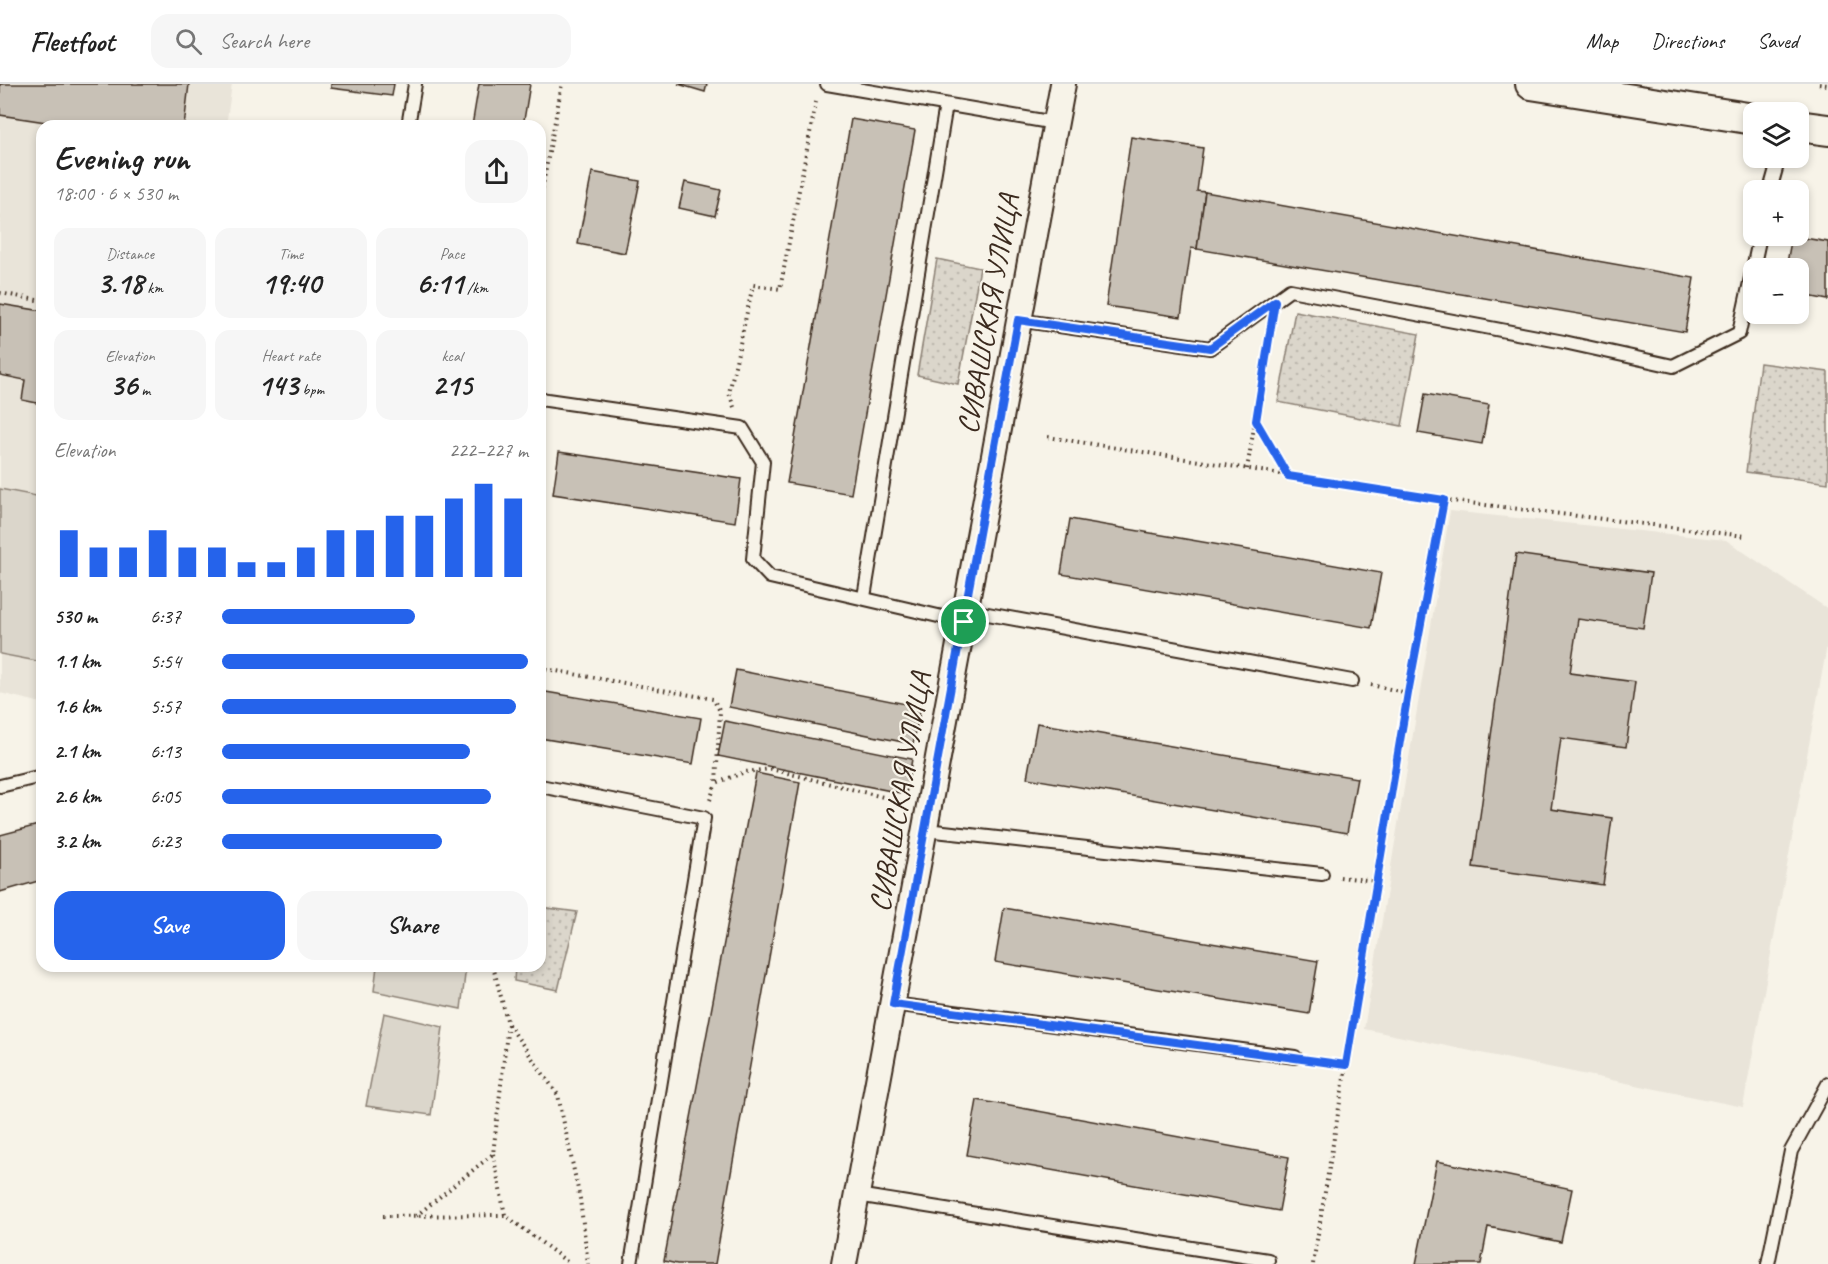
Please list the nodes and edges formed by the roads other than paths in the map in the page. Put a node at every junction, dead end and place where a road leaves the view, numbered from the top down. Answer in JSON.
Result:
{"nodes":[{"id":1,"x":415,"y":84,"type":"edge"},
{"id":2,"x":827,"y":84,"type":"edge"},
{"id":3,"x":1063,"y":84,"type":"edge"},
{"id":4,"x":1531,"y":84,"type":"edge"},
{"id":5,"x":946,"y":105,"type":"junction"},
{"id":6,"x":1743,"y":116,"type":"edge"},
{"id":7,"x":409,"y":120,"type":"edge"},
{"id":8,"x":1055,"y":123,"type":"junction"},
{"id":9,"x":1809,"y":127,"type":"edge"},
{"id":10,"x":1828,"y":130,"type":"edge"},
{"id":11,"x":1758,"y":246,"type":"edge"},
{"id":12,"x":1018,"y":320,"type":"junction"},
{"id":13,"x":546,"y":400,"type":"edge"},
{"id":14,"x":864,"y":597,"type":"junction"},
{"id":15,"x":965,"y":616,"type":"junction"},
{"id":16,"x":1352,"y":681,"type":"road end"},
{"id":17,"x":36,"y":777,"type":"edge"},
{"id":18,"x":0,"y":786,"type":"edge"},
{"id":19,"x":546,"y":787,"type":"edge"},
{"id":20,"x":926,"y":830,"type":"junction"},
{"id":21,"x":1322,"y":874,"type":"road end"},
{"id":22,"x":893,"y":1004,"type":"junction"},
{"id":23,"x":1295,"y":1056,"type":"road end"},
{"id":24,"x":1828,"y":1084,"type":"edge"},
{"id":25,"x":857,"y":1195,"type":"junction"},
{"id":26,"x":1268,"y":1260,"type":"dead end"},
{"id":27,"x":631,"y":1264,"type":"edge"},
{"id":28,"x":844,"y":1264,"type":"edge"},
{"id":29,"x":1768,"y":1264,"type":"edge"}],
"edges":[{"from":1,"to":7,"type":"lane"},
{"from":2,"to":5,"type":"lane"},
{"from":3,"to":8,"type":"street","name":"СИВАШСКАЯ УЛИЦА"},
{"from":4,"to":6,"type":"street"},
{"from":5,"to":8,"type":"lane"},
{"from":5,"to":14,"type":"lane"},
{"from":8,"to":12,"type":"street","name":"СИВАШСКАЯ УЛИЦА"},
{"from":9,"to":10,"type":"street"},
{"from":11,"to":12,"type":"lane"},
{"from":12,"to":15,"type":"street","name":"СИВАШСКАЯ УЛИЦА"},
{"from":13,"to":14,"type":"lane"},
{"from":14,"to":15,"type":"lane"},
{"from":15,"to":16,"type":"lane"},
{"from":15,"to":20,"type":"street","name":"СИВАШСКАЯ УЛИЦА"},
{"from":17,"to":18,"type":"lane"},
{"from":19,"to":27,"type":"lane"},
{"from":20,"to":21,"type":"lane"},
{"from":20,"to":22,"type":"street","name":"СИВАШСКАЯ УЛИЦА"},
{"from":22,"to":23,"type":"lane"},
{"from":22,"to":25,"type":"street","name":"СИВАШСКАЯ УЛИЦА"},
{"from":24,"to":29,"type":"lane"},
{"from":25,"to":26,"type":"lane"},
{"from":25,"to":28,"type":"street","name":"СИВАШСКАЯ УЛИЦА"}]}
